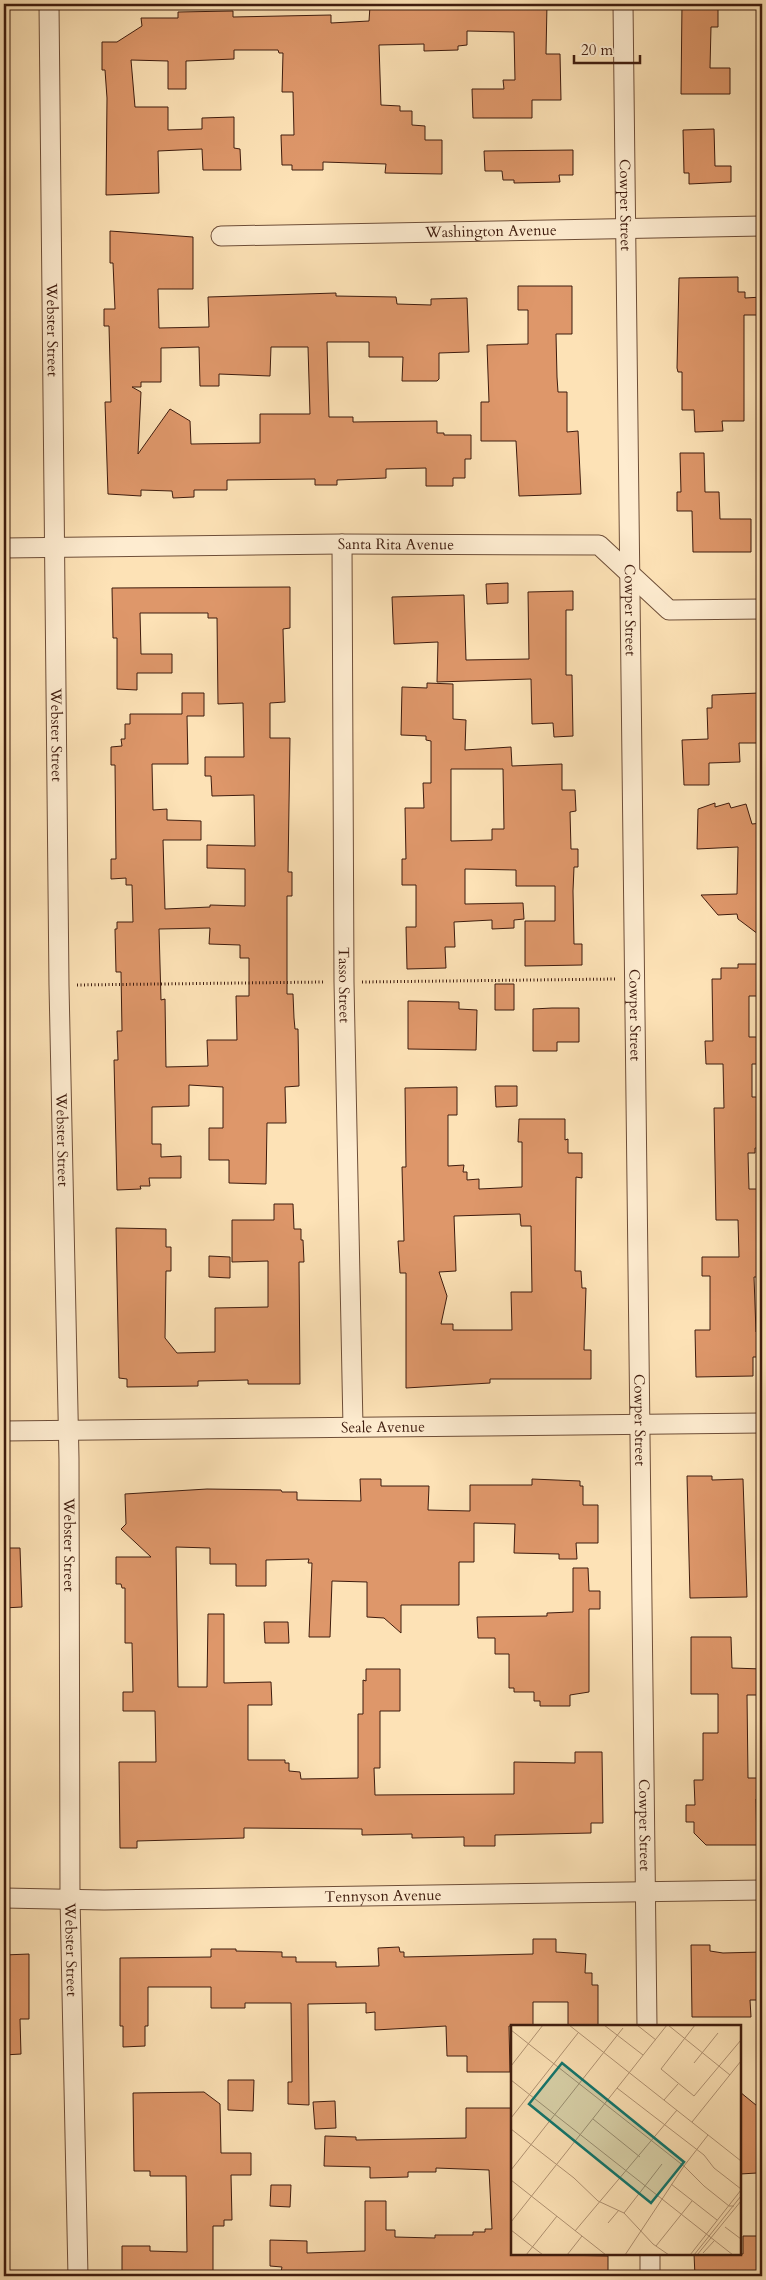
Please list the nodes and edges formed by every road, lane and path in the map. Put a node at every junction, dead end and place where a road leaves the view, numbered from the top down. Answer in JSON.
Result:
{"nodes":[{"id":1,"x":49,"y":4,"type":"edge"},
{"id":2,"x":623,"y":4,"type":"edge"},
{"id":3,"x":762,"y":226,"type":"edge"},
{"id":4,"x":626,"y":228,"type":"junction"},
{"id":5,"x":221,"y":236,"type":"dead end"},
{"id":6,"x":342,"y":544,"type":"junction"},
{"id":7,"x":4,"y":548,"type":"edge"},
{"id":8,"x":54,"y":548,"type":"junction"},
{"id":9,"x":630,"y":572,"type":"junction"},
{"id":10,"x":762,"y":609,"type":"edge"},
{"id":11,"x":762,"y":1423,"type":"edge"},
{"id":12,"x":640,"y":1425,"type":"junction"},
{"id":13,"x":353,"y":1426,"type":"junction"},
{"id":14,"x":4,"y":1431,"type":"edge"},
{"id":15,"x":68,"y":1431,"type":"junction"},
{"id":16,"x":762,"y":1890,"type":"edge"},
{"id":17,"x":646,"y":1892,"type":"junction"},
{"id":18,"x":4,"y":1898,"type":"edge"},
{"id":19,"x":70,"y":1898,"type":"junction"},
{"id":20,"x":647,"y":2025,"type":"edge"},
{"id":21,"x":650,"y":2255,"type":"edge"},
{"id":22,"x":78,"y":2276,"type":"edge"},
{"id":23,"x":650,"y":2276,"type":"edge"}],
"edges":[{"from":1,"to":8,"type":"street","name":"Webster Street"},
{"from":2,"to":4,"type":"street","name":"Cowper Street"},
{"from":3,"to":4,"type":"street","name":"Washington Avenue"},
{"from":4,"to":5,"type":"street","name":"Washington Avenue"},
{"from":4,"to":9,"type":"street","name":"Cowper Street"},
{"from":6,"to":8,"type":"street","name":"Santa Rita Avenue"},
{"from":6,"to":9,"type":"street","name":"Santa Rita Avenue"},
{"from":6,"to":13,"type":"street","name":"Tasso Street"},
{"from":7,"to":8,"type":"street","name":"Santa Rita Avenue"},
{"from":8,"to":15,"type":"street","name":"Webster Street"},
{"from":9,"to":10,"type":"street","name":"Santa Rita Avenue"},
{"from":9,"to":12,"type":"street","name":"Cowper Street"},
{"from":11,"to":12,"type":"street","name":"Seale Avenue"},
{"from":12,"to":13,"type":"street","name":"Seale Avenue"},
{"from":12,"to":17,"type":"street","name":"Cowper Street"},
{"from":13,"to":15,"type":"street","name":"Seale Avenue"},
{"from":14,"to":15,"type":"street","name":"Seale Avenue"},
{"from":15,"to":19,"type":"street","name":"Webster Street"},
{"from":16,"to":17,"type":"street","name":"Tennyson Avenue"},
{"from":17,"to":19,"type":"street","name":"Tennyson Avenue"},
{"from":17,"to":20,"type":"street","name":"Cowper Street"},
{"from":18,"to":19,"type":"street","name":"Tennyson Avenue"},
{"from":19,"to":22,"type":"street","name":"Webster Street"},
{"from":21,"to":23,"type":"street"}]}
